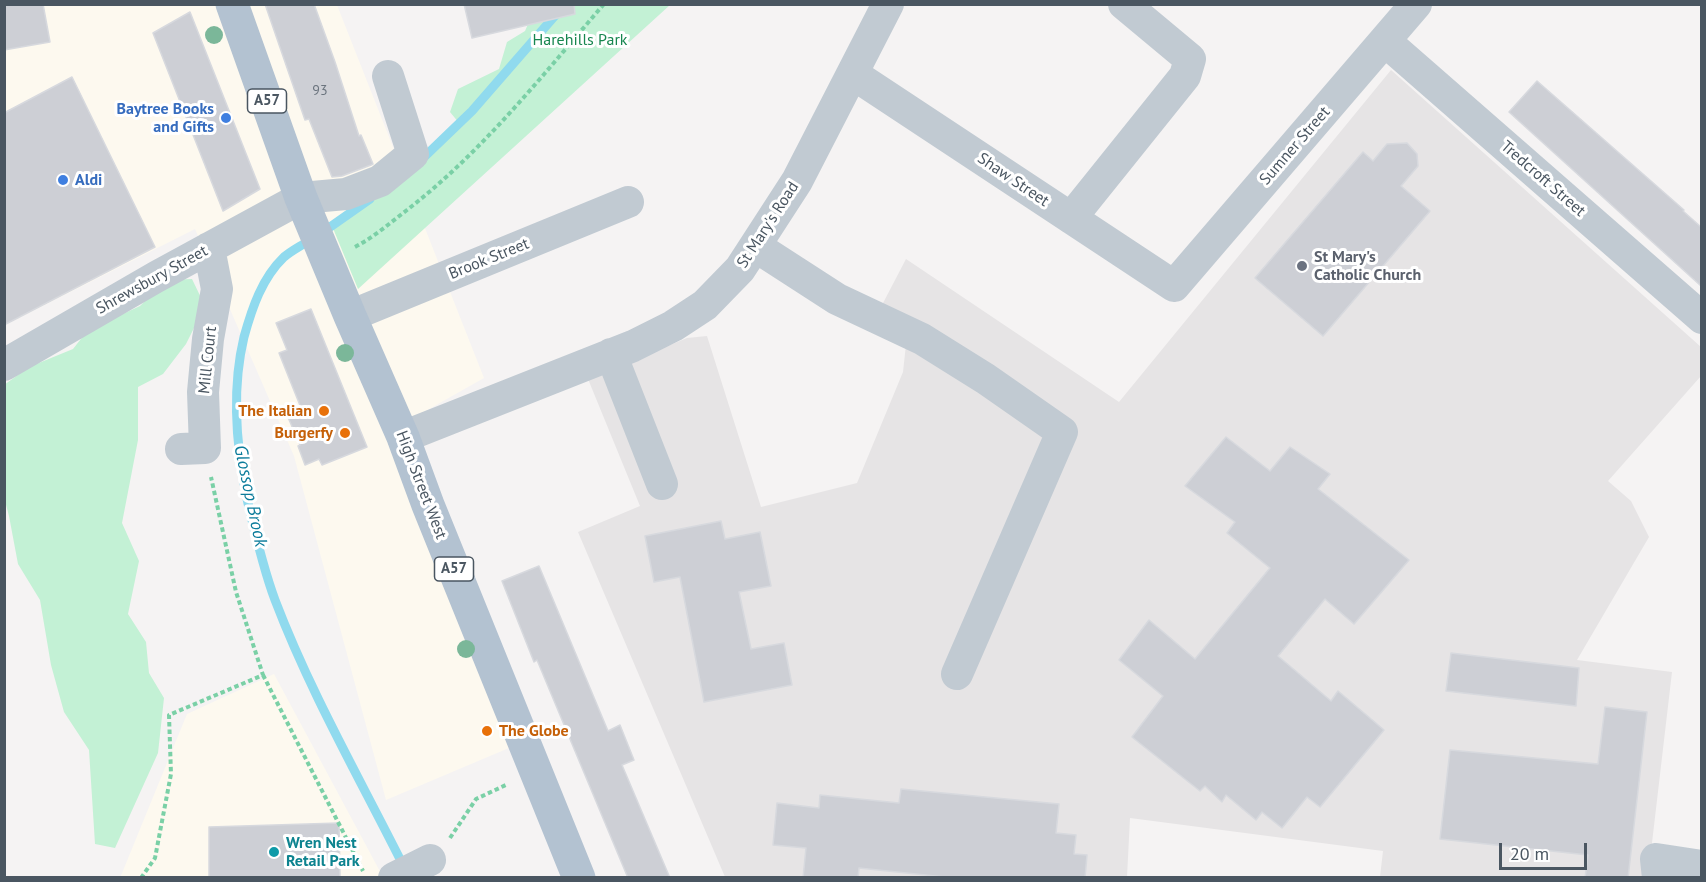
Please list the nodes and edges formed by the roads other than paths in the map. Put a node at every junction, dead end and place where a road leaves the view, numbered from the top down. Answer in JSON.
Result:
{"nodes":[{"id":1,"x":232,"y":4,"type":"edge"},
{"id":2,"x":888,"y":4,"type":"edge"},
{"id":3,"x":1124,"y":4,"type":"edge"},
{"id":4,"x":1416,"y":4,"type":"edge"},
{"id":5,"x":1385,"y":41,"type":"junction"},
{"id":6,"x":853,"y":74,"type":"junction"},
{"id":7,"x":388,"y":76,"type":"dead end"},
{"id":8,"x":301,"y":198,"type":"junction"},
{"id":9,"x":628,"y":202,"type":"dead end"},
{"id":10,"x":1071,"y":218,"type":"junction"},
{"id":11,"x":755,"y":246,"type":"junction"},
{"id":12,"x":209,"y":248,"type":"junction"},
{"id":13,"x":1174,"y":286,"type":"joint"},
{"id":14,"x":350,"y":316,"type":"junction"},
{"id":15,"x":1701,"y":318,"type":"edge"},
{"id":16,"x":611,"y":354,"type":"junction"},
{"id":17,"x":4,"y":365,"type":"edge"},
{"id":18,"x":404,"y":437,"type":"junction"},
{"id":19,"x":193,"y":448,"type":"road end"},
{"id":20,"x":662,"y":484,"type":"dead end"},
{"id":21,"x":957,"y":674,"type":"dead end"},
{"id":22,"x":430,"y":860,"type":"road end"},
{"id":23,"x":1701,"y":866,"type":"edge"},
{"id":24,"x":394,"y":878,"type":"edge"},
{"id":25,"x":579,"y":878,"type":"edge"},
{"id":26,"x":1658,"y":878,"type":"edge"}],
"edges":[{"from":1,"to":8,"type":"main road","number":"A57"},
{"from":2,"to":6,"type":"street","name":"St Mary's Road"},
{"from":3,"to":10,"type":"street"},
{"from":4,"to":5,"type":"street","name":"Sumner Street"},
{"from":5,"to":13,"type":"street","name":"Sumner Street"},
{"from":5,"to":15,"type":"street","name":"Tredcroft Street"},
{"from":6,"to":10,"type":"street","name":"Shaw Street"},
{"from":6,"to":11,"type":"street","name":"St Mary's Road"},
{"from":7,"to":8,"type":"street"},
{"from":8,"to":12,"type":"street","name":"Shrewsbury Street"},
{"from":8,"to":14,"type":"main road","name":"High Street West","number":"A57"},
{"from":9,"to":14,"type":"street","name":"Brook Street"},
{"from":10,"to":13,"type":"street","name":"Shaw Street"},
{"from":11,"to":16,"type":"street","name":"St Mary's Road"},
{"from":11,"to":21,"type":"street"},
{"from":12,"to":17,"type":"street","name":"Shrewsbury Street"},
{"from":12,"to":19,"type":"street","name":"Mill Court"},
{"from":14,"to":18,"type":"main road","name":"High Street West","number":"A57"},
{"from":16,"to":18,"type":"street","name":"St Mary's Road"},
{"from":16,"to":20,"type":"street"},
{"from":18,"to":25,"type":"main road","name":"High Street West","number":"A57"},
{"from":22,"to":24,"type":"street"},
{"from":23,"to":26,"type":"street"}]}
